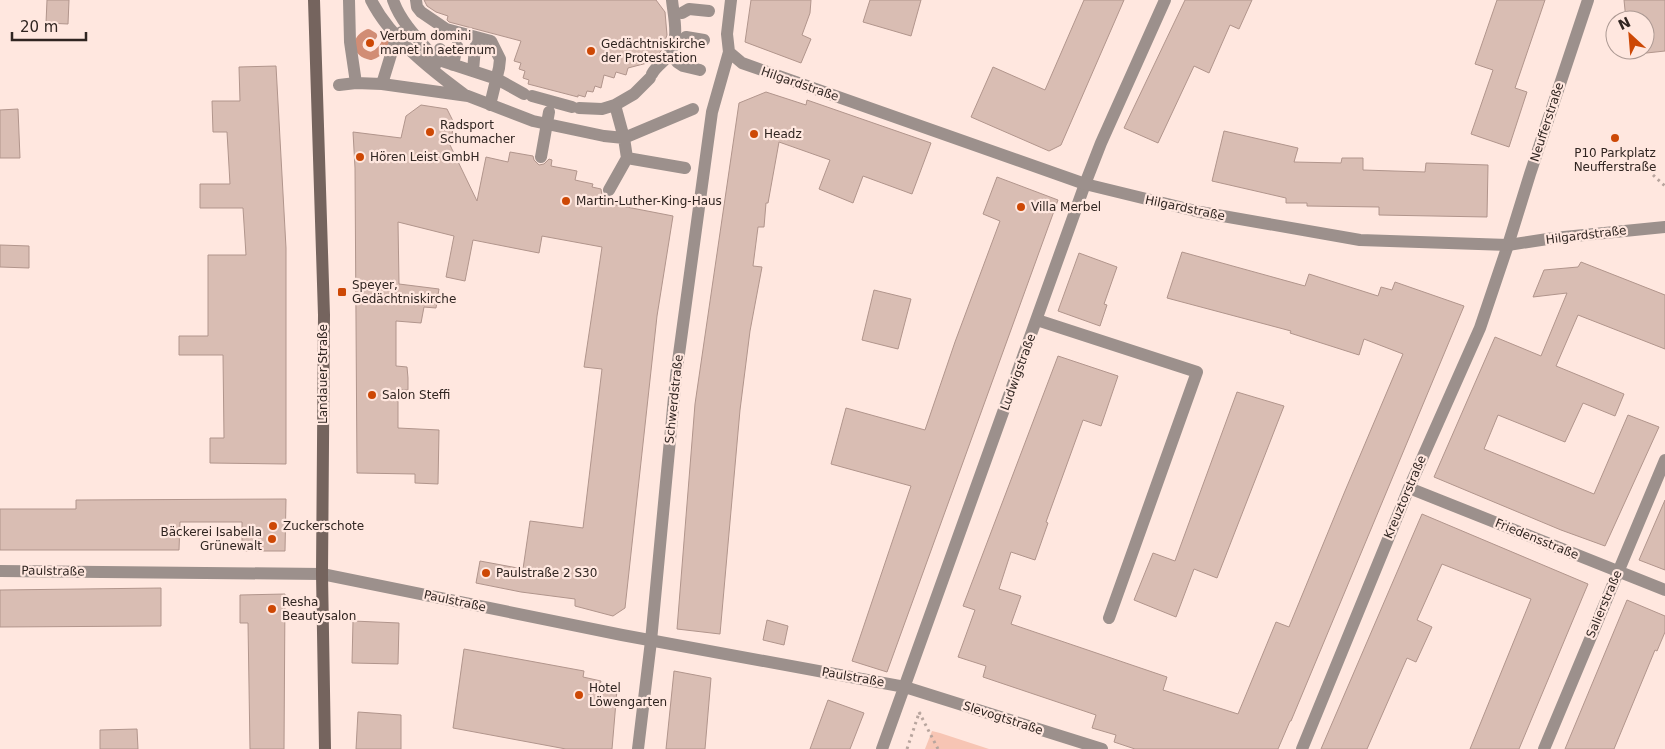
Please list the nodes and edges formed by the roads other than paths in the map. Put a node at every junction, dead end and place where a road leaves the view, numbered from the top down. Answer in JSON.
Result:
{"nodes":[{"id":1,"x":314,"y":0,"type":"edge"},
{"id":2,"x":672,"y":0,"type":"edge"},
{"id":3,"x":731,"y":0,"type":"edge"},
{"id":4,"x":1165,"y":0,"type":"edge"},
{"id":5,"x":1588,"y":0,"type":"edge"},
{"id":6,"x":374,"y":1,"type":"edge"},
{"id":7,"x":349,"y":4,"type":"edge"},
{"id":8,"x":709,"y":11,"type":"dead end"},
{"id":9,"x":403,"y":15,"type":"edge"},
{"id":10,"x":678,"y":15,"type":"junction"},
{"id":11,"x":429,"y":29,"type":"junction"},
{"id":12,"x":681,"y":36,"type":"junction"},
{"id":13,"x":459,"y":39,"type":"junction"},
{"id":14,"x":704,"y":40,"type":"dead end"},
{"id":15,"x":476,"y":41,"type":"junction"},
{"id":16,"x":442,"y":44,"type":"junction"},
{"id":17,"x":729,"y":52,"type":"junction"},
{"id":18,"x":673,"y":59,"type":"junction"},
{"id":19,"x":453,"y":65,"type":"junction"},
{"id":20,"x":700,"y":70,"type":"dead end"},
{"id":21,"x":473,"y":71,"type":"junction"},
{"id":22,"x":434,"y":72,"type":"junction"},
{"id":23,"x":497,"y":80,"type":"junction"},
{"id":24,"x":356,"y":83,"type":"junction"},
{"id":25,"x":382,"y":84,"type":"junction"},
{"id":26,"x":339,"y":85,"type":"dead end"},
{"id":27,"x":433,"y":91,"type":"junction"},
{"id":28,"x":468,"y":96,"type":"junction"},
{"id":29,"x":542,"y":103,"type":"junction"},
{"id":30,"x":615,"y":104,"type":"junction"},
{"id":31,"x":490,"y":105,"type":"junction"},
{"id":32,"x":693,"y":110,"type":"dead end"},
{"id":33,"x":567,"y":112,"type":"junction"},
{"id":34,"x":624,"y":138,"type":"junction"},
{"id":35,"x":542,"y":158,"type":"dead end"},
{"id":36,"x":628,"y":158,"type":"junction"},
{"id":37,"x":685,"y":168,"type":"dead end"},
{"id":38,"x":1085,"y":184,"type":"junction"},
{"id":39,"x":609,"y":190,"type":"dead end"},
{"id":40,"x":1665,"y":227,"type":"edge"},
{"id":41,"x":1508,"y":245,"type":"junction"},
{"id":42,"x":1037,"y":320,"type":"junction"},
{"id":43,"x":1665,"y":460,"type":"edge"},
{"id":44,"x":1409,"y":488,"type":"junction"},
{"id":45,"x":0,"y":571,"type":"edge"},
{"id":46,"x":1618,"y":571,"type":"junction"},
{"id":47,"x":322,"y":574,"type":"junction"},
{"id":48,"x":1665,"y":590,"type":"edge"},
{"id":49,"x":1109,"y":618,"type":"dead end"},
{"id":50,"x":652,"y":641,"type":"junction"},
{"id":51,"x":905,"y":687,"type":"junction"},
{"id":52,"x":325,"y":749,"type":"edge"},
{"id":53,"x":638,"y":749,"type":"edge"},
{"id":54,"x":882,"y":749,"type":"edge"},
{"id":55,"x":1102,"y":749,"type":"edge"},
{"id":56,"x":1302,"y":749,"type":"edge"},
{"id":57,"x":1544,"y":749,"type":"edge"}],
"edges":[{"from":1,"to":47,"type":"main road","name":"Landauer Straße"},
{"from":2,"to":10,"type":"street"},
{"from":3,"to":17,"type":"street","name":"Schwerdstraße"},
{"from":4,"to":38,"type":"street","name":"Ludwigstraße"},
{"from":5,"to":41,"type":"street","name":"Neufferstraße"},
{"from":6,"to":7,"type":"street"},
{"from":6,"to":9,"type":"street"},
{"from":7,"to":24,"type":"street"},
{"from":8,"to":10,"type":"street"},
{"from":9,"to":11,"type":"street"},
{"from":9,"to":11,"type":"street"},
{"from":9,"to":22,"type":"street"},
{"from":9,"to":25,"type":"street"},
{"from":10,"to":12,"type":"street"},
{"from":11,"to":16,"type":"street"},
{"from":11,"to":16,"type":"street"},
{"from":12,"to":14,"type":"street"},
{"from":12,"to":18,"type":"street"},
{"from":13,"to":15,"type":"street"},
{"from":13,"to":16,"type":"street"},
{"from":13,"to":19,"type":"street"},
{"from":15,"to":21,"type":"street"},
{"from":15,"to":23,"type":"street"},
{"from":16,"to":19,"type":"street"},
{"from":16,"to":22,"type":"street"},
{"from":17,"to":38,"type":"street","name":"Hilgardstraße"},
{"from":17,"to":50,"type":"street","name":"Schwerdstraße"},
{"from":18,"to":20,"type":"street"},
{"from":18,"to":30,"type":"street"},
{"from":19,"to":21,"type":"street"},
{"from":21,"to":23,"type":"street"},
{"from":22,"to":27,"type":"street"},
{"from":22,"to":28,"type":"street"},
{"from":23,"to":29,"type":"street"},
{"from":23,"to":31,"type":"street"},
{"from":24,"to":25,"type":"street"},
{"from":24,"to":26,"type":"street"},
{"from":25,"to":27,"type":"street"},
{"from":27,"to":28,"type":"street"},
{"from":28,"to":31,"type":"street"},
{"from":29,"to":31,"type":"street"},
{"from":29,"to":33,"type":"street"},
{"from":29,"to":33,"type":"street"},
{"from":29,"to":35,"type":"street"},
{"from":30,"to":33,"type":"street"},
{"from":30,"to":34,"type":"street"},
{"from":32,"to":34,"type":"street"},
{"from":33,"to":34,"type":"street"},
{"from":34,"to":36,"type":"street"},
{"from":36,"to":37,"type":"street"},
{"from":36,"to":39,"type":"street"},
{"from":38,"to":41,"type":"street","name":"Hilgardstraße"},
{"from":38,"to":42,"type":"street","name":"Ludwigstraße"},
{"from":40,"to":41,"type":"street","name":"Hilgardstraße"},
{"from":41,"to":44,"type":"street","name":"Kreuztorstraße"},
{"from":42,"to":49,"type":"street"},
{"from":42,"to":51,"type":"street","name":"Ludwigstraße"},
{"from":43,"to":46,"type":"street","name":"Salierstraße"},
{"from":44,"to":46,"type":"street","name":"Friedensstraße"},
{"from":44,"to":56,"type":"street","name":"Kreuztorstraße"},
{"from":45,"to":47,"type":"street","name":"Paulstraße"},
{"from":46,"to":48,"type":"street","name":"Friedensstraße"},
{"from":46,"to":57,"type":"street","name":"Salierstraße"},
{"from":47,"to":50,"type":"street","name":"Paulstraße"},
{"from":47,"to":52,"type":"main road","name":"Landauer Straße"},
{"from":50,"to":51,"type":"street","name":"Paulstraße"},
{"from":50,"to":53,"type":"street","name":"Schwerdstraße"},
{"from":51,"to":54,"type":"street","name":"Ludwigstraße"},
{"from":51,"to":55,"type":"street","name":"Slevogtstraße"}]}
